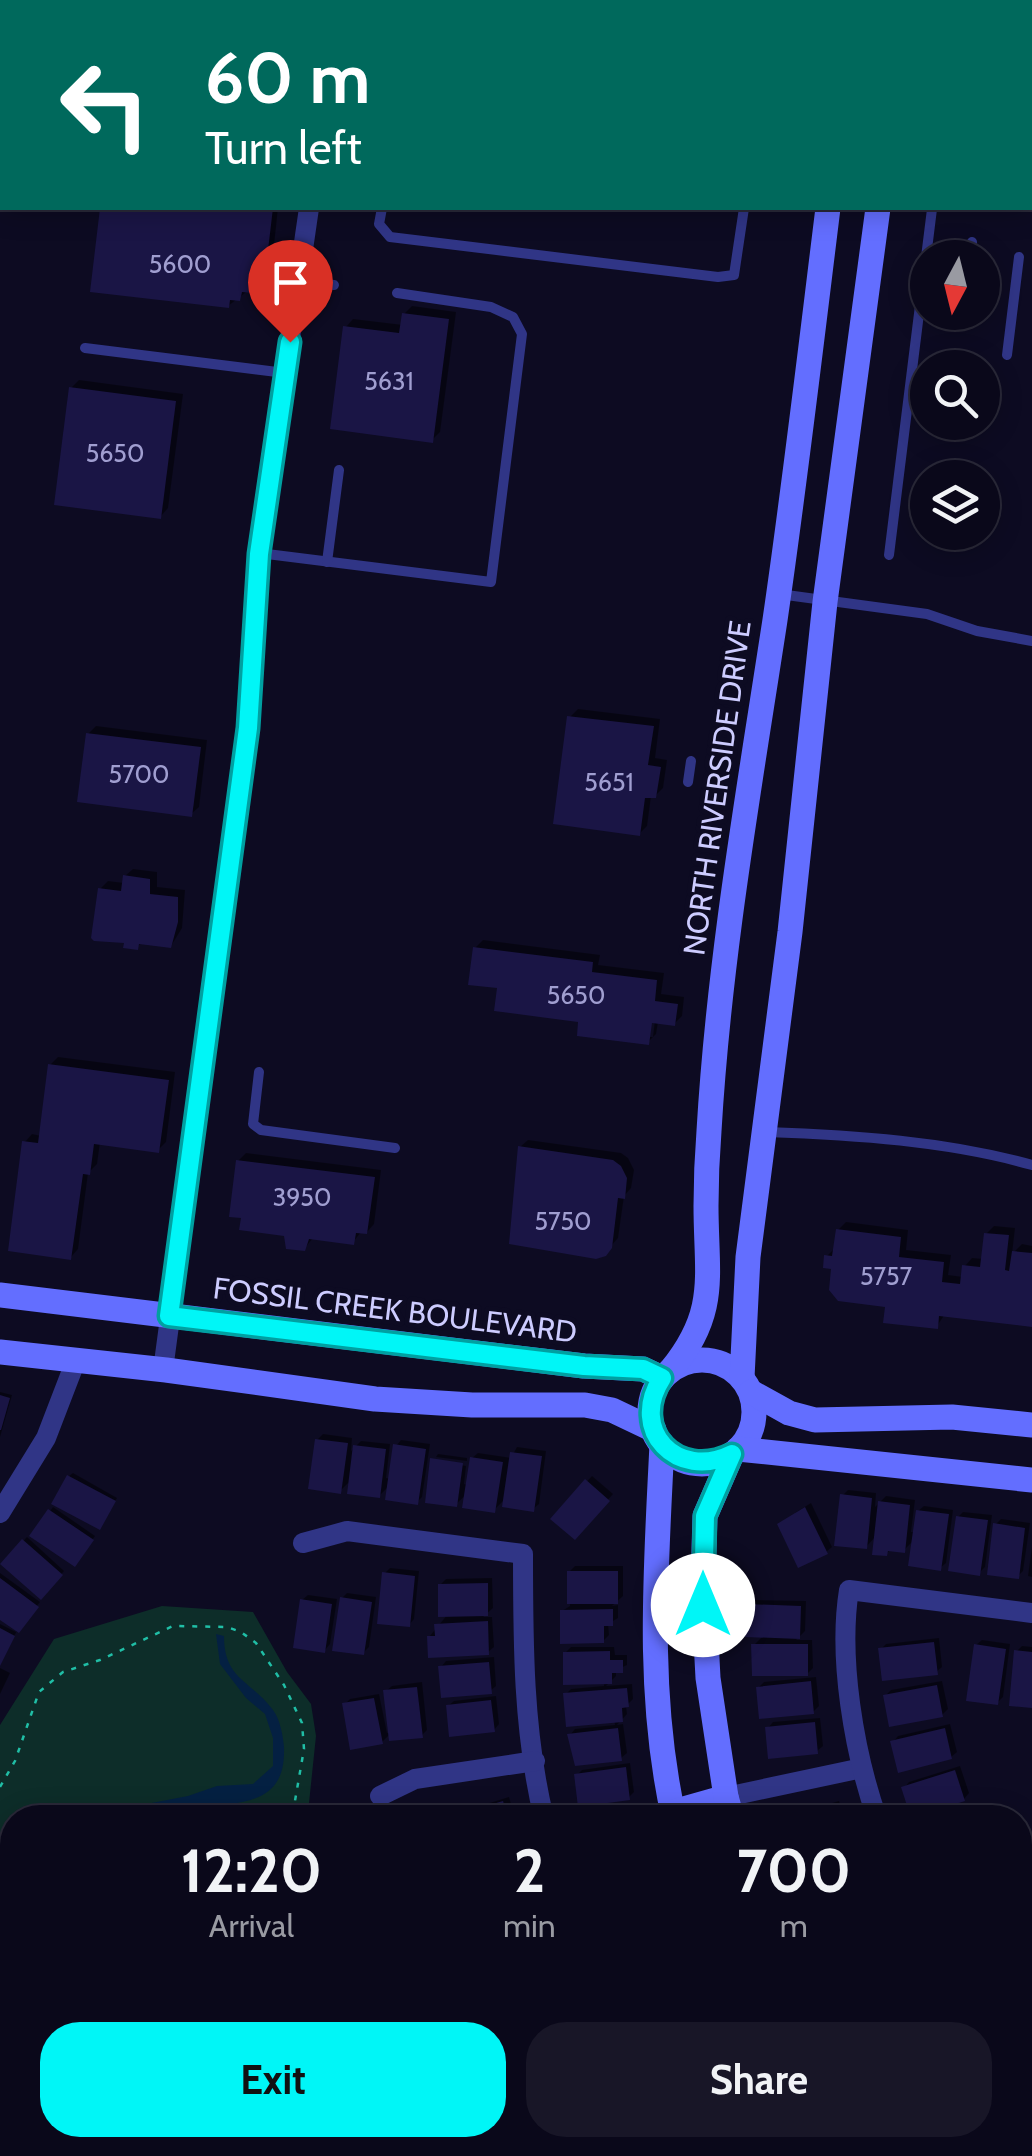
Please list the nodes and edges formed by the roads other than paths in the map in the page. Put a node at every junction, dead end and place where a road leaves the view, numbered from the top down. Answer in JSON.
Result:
{"nodes":[{"id":1,"x":309,"y":210,"type":"edge"},
{"id":2,"x":382,"y":210,"type":"edge"},
{"id":3,"x":744,"y":210,"type":"edge"},
{"id":4,"x":828,"y":210,"type":"edge"},
{"id":5,"x":878,"y":210,"type":"edge"},
{"id":6,"x":932,"y":210,"type":"edge"},
{"id":7,"x":1019,"y":257,"type":"dead end"},
{"id":8,"x":298,"y":280,"type":"junction"},
{"id":9,"x":334,"y":286,"type":"dead end"},
{"id":10,"x":397,"y":293,"type":"dead end"},
{"id":11,"x":85,"y":348,"type":"dead end"},
{"id":12,"x":1007,"y":355,"type":"dead end"},
{"id":13,"x":285,"y":373,"type":"junction"},
{"id":14,"x":339,"y":470,"type":"dead end"},
{"id":15,"x":259,"y":554,"type":"junction"},
{"id":16,"x":889,"y":555,"type":"dead end"},
{"id":17,"x":326,"y":562,"type":"junction"},
{"id":18,"x":778,"y":594,"type":"junction"},
{"id":19,"x":825,"y":602,"type":"junction"},
{"id":20,"x":1032,"y":641,"type":"edge"},
{"id":21,"x":691,"y":761,"type":"dead end"},
{"id":22,"x":688,"y":782,"type":"dead end"},
{"id":23,"x":259,"y":1072,"type":"dead end"},
{"id":24,"x":764,"y":1132,"type":"junction"},
{"id":25,"x":395,"y":1148,"type":"dead end"},
{"id":26,"x":1032,"y":1165,"type":"edge"},
{"id":27,"x":0,"y":1295,"type":"edge"},
{"id":28,"x":169,"y":1316,"type":"junction"},
{"id":29,"x":0,"y":1352,"type":"edge"},
{"id":30,"x":76,"y":1360,"type":"junction"},
{"id":31,"x":162,"y":1370,"type":"junction"},
{"id":32,"x":667,"y":1374,"type":"junction"},
{"id":33,"x":746,"y":1385,"type":"junction"},
{"id":34,"x":1032,"y":1425,"type":"edge"},
{"id":35,"x":658,"y":1437,"type":"junction"},
{"id":36,"x":735,"y":1452,"type":"junction"},
{"id":37,"x":1032,"y":1480,"type":"edge"},
{"id":38,"x":3,"y":1503,"type":"edge"},
{"id":39,"x":303,"y":1542,"type":"dead end"},
{"id":40,"x":1032,"y":1612,"type":"edge"},
{"id":41,"x":534,"y":1761,"type":"junction"},
{"id":42,"x":862,"y":1768,"type":"junction"},
{"id":43,"x":380,"y":1796,"type":"dead end"},
{"id":44,"x":542,"y":1805,"type":"edge"},
{"id":45,"x":667,"y":1805,"type":"edge"},
{"id":46,"x":729,"y":1805,"type":"edge"},
{"id":47,"x":736,"y":1805,"type":"edge"},
{"id":48,"x":873,"y":1805,"type":"edge"}],
"edges":[{"from":1,"to":8,"type":"street"},
{"from":2,"to":3,"type":"lane"},
{"from":4,"to":18,"type":"main road","name":"NORTH RIVERSIDE DRIVE"},
{"from":5,"to":19,"type":"main road"},
{"from":6,"to":16,"type":"lane"},
{"from":7,"to":12,"type":"lane"},
{"from":8,"to":9,"type":"lane"},
{"from":8,"to":13,"type":"street"},
{"from":10,"to":17,"type":"lane"},
{"from":11,"to":13,"type":"lane"},
{"from":13,"to":15,"type":"street"},
{"from":14,"to":17,"type":"lane"},
{"from":15,"to":17,"type":"lane"},
{"from":15,"to":28,"type":"street"},
{"from":18,"to":19,"type":"lane"},
{"from":18,"to":32,"type":"main road","name":"NORTH RIVERSIDE DRIVE"},
{"from":19,"to":20,"type":"lane"},
{"from":19,"to":24,"type":"main road"},
{"from":21,"to":22,"type":"lane"},
{"from":23,"to":25,"type":"lane"},
{"from":24,"to":26,"type":"lane"},
{"from":24,"to":33,"type":"main road"},
{"from":27,"to":28,"type":"main road","name":"FOSSIL CREEK BOULEVARD"},
{"from":28,"to":31,"type":"street"},
{"from":28,"to":32,"type":"main road","name":"FOSSIL CREEK BOULEVARD"},
{"from":29,"to":30,"type":"main road"},
{"from":30,"to":31,"type":"main road"},
{"from":30,"to":38,"type":"street"},
{"from":31,"to":35,"type":"main road"},
{"from":32,"to":33,"type":"main road"},
{"from":32,"to":35,"type":"main road"},
{"from":33,"to":34,"type":"main road"},
{"from":33,"to":36,"type":"main road"},
{"from":35,"to":36,"type":"main road"},
{"from":35,"to":45,"type":"main road"},
{"from":36,"to":37,"type":"main road"},
{"from":36,"to":46,"type":"main road"},
{"from":39,"to":41,"type":"street"},
{"from":40,"to":42,"type":"street"},
{"from":41,"to":43,"type":"street"},
{"from":41,"to":44,"type":"street"},
{"from":42,"to":47,"type":"street"},
{"from":42,"to":48,"type":"street"}]}
